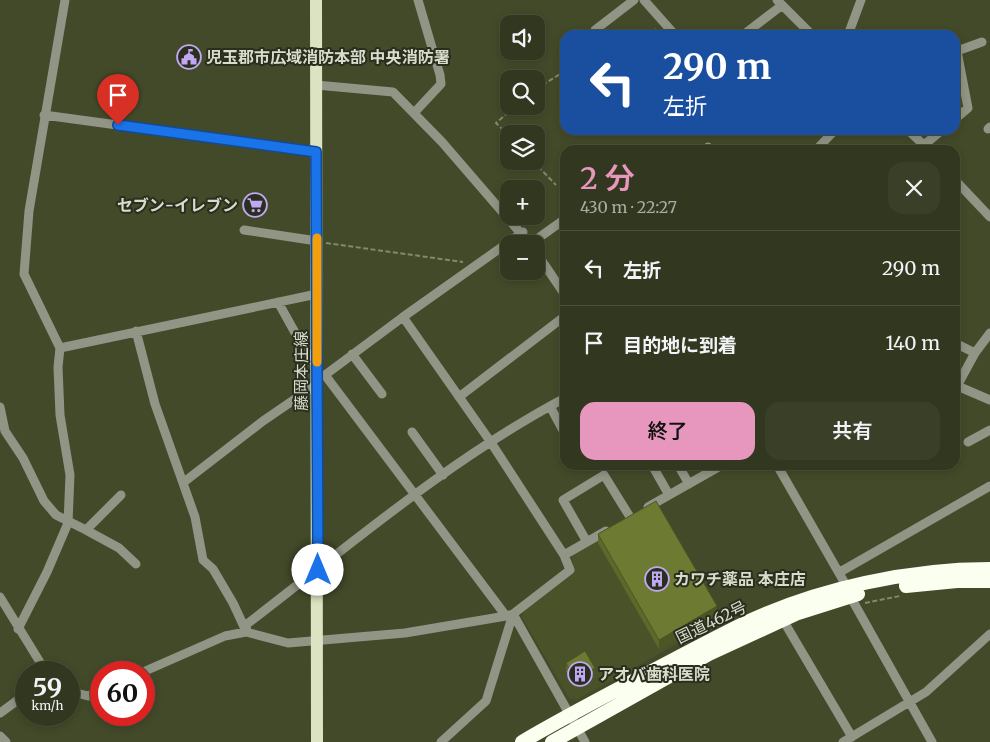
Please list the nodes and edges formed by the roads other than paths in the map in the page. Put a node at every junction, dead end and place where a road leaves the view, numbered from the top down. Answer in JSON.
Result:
{"nodes":[{"id":1,"x":65,"y":0,"type":"edge"},
{"id":2,"x":316,"y":0,"type":"edge"},
{"id":3,"x":418,"y":0,"type":"edge"},
{"id":4,"x":634,"y":0,"type":"edge"},
{"id":5,"x":644,"y":0,"type":"edge"},
{"id":6,"x":861,"y":0,"type":"edge"},
{"id":7,"x":779,"y":3,"type":"edge"},
{"id":8,"x":595,"y":30,"type":"dead end"},
{"id":9,"x":671,"y":30,"type":"edge"},
{"id":10,"x":750,"y":30,"type":"edge"},
{"id":11,"x":808,"y":30,"type":"edge"},
{"id":12,"x":850,"y":30,"type":"edge"},
{"id":13,"x":982,"y":42,"type":"dead end"},
{"id":14,"x":960,"y":50,"type":"edge"},
{"id":15,"x":960,"y":67,"type":"edge"},
{"id":16,"x":316,"y":85,"type":"junction"},
{"id":17,"x":414,"y":113,"type":"junction"},
{"id":18,"x":44,"y":115,"type":"junction"},
{"id":19,"x":960,"y":115,"type":"edge"},
{"id":20,"x":830,"y":135,"type":"edge"},
{"id":21,"x":914,"y":135,"type":"edge"},
{"id":22,"x":938,"y":135,"type":"edge"},
{"id":23,"x":821,"y":145,"type":"edge"},
{"id":24,"x":925,"y":145,"type":"edge"},
{"id":25,"x":929,"y":145,"type":"edge"},
{"id":26,"x":316,"y":152,"type":"junction"},
{"id":27,"x":960,"y":185,"type":"edge"},
{"id":28,"x":990,"y":218,"type":"edge"},
{"id":29,"x":560,"y":223,"type":"edge"},
{"id":30,"x":244,"y":230,"type":"dead end"},
{"id":31,"x":523,"y":232,"type":"junction"},
{"id":32,"x":317,"y":241,"type":"junction"},
{"id":33,"x":545,"y":265,"type":"edge"},
{"id":34,"x":560,"y":288,"type":"edge"},
{"id":35,"x":317,"y":294,"type":"junction"},
{"id":36,"x":278,"y":302,"type":"junction"},
{"id":37,"x":403,"y":317,"type":"junction"},
{"id":38,"x":560,"y":322,"type":"edge"},
{"id":39,"x":136,"y":331,"type":"junction"},
{"id":40,"x":990,"y":333,"type":"edge"},
{"id":41,"x":960,"y":346,"type":"edge"},
{"id":42,"x":60,"y":348,"type":"junction"},
{"id":43,"x":975,"y":353,"type":"junction"},
{"id":44,"x":352,"y":354,"type":"junction"},
{"id":45,"x":319,"y":375,"type":"junction"},
{"id":46,"x":960,"y":379,"type":"edge"},
{"id":47,"x":960,"y":388,"type":"edge"},
{"id":48,"x":382,"y":394,"type":"dead end"},
{"id":49,"x":459,"y":396,"type":"junction"},
{"id":50,"x":990,"y":400,"type":"edge"},
{"id":51,"x":560,"y":401,"type":"edge"},
{"id":52,"x":550,"y":406,"type":"junction"},
{"id":53,"x":0,"y":407,"type":"edge"},
{"id":54,"x":560,"y":425,"type":"edge"},
{"id":55,"x":990,"y":430,"type":"edge"},
{"id":56,"x":412,"y":432,"type":"dead end"},
{"id":57,"x":490,"y":441,"type":"junction"},
{"id":58,"x":968,"y":442,"type":"dead end"},
{"id":59,"x":655,"y":470,"type":"edge"},
{"id":60,"x":681,"y":470,"type":"edge"},
{"id":61,"x":714,"y":470,"type":"edge"},
{"id":62,"x":779,"y":470,"type":"edge"},
{"id":63,"x":443,"y":475,"type":"junction"},
{"id":64,"x":184,"y":482,"type":"junction"},
{"id":65,"x":690,"y":484,"type":"junction"},
{"id":66,"x":990,"y":486,"type":"edge"},
{"id":67,"x":121,"y":495,"type":"dead end"},
{"id":68,"x":669,"y":495,"type":"junction"},
{"id":69,"x":414,"y":496,"type":"junction"},
{"id":70,"x":623,"y":521,"type":"junction"},
{"id":71,"x":68,"y":523,"type":"junction"},
{"id":72,"x":86,"y":530,"type":"junction"},
{"id":73,"x":587,"y":542,"type":"junction"},
{"id":74,"x":564,"y":555,"type":"junction"},
{"id":75,"x":136,"y":564,"type":"dead end"},
{"id":76,"x":990,"y":569,"type":"edge"},
{"id":77,"x":318,"y":570,"type":"junction"},
{"id":78,"x":840,"y":572,"type":"junction"},
{"id":79,"x":990,"y":581,"type":"edge"},
{"id":80,"x":848,"y":591,"type":"junction"},
{"id":81,"x":0,"y":598,"type":"edge"},
{"id":82,"x":510,"y":615,"type":"junction"},
{"id":83,"x":783,"y":620,"type":"junction"},
{"id":84,"x":18,"y":629,"type":"junction"},
{"id":85,"x":246,"y":632,"type":"junction"},
{"id":86,"x":990,"y":634,"type":"edge"},
{"id":87,"x":316,"y":641,"type":"junction"},
{"id":88,"x":39,"y":661,"type":"edge"},
{"id":89,"x":155,"y":667,"type":"edge"},
{"id":90,"x":15,"y":702,"type":"edge"},
{"id":91,"x":909,"y":704,"type":"junction"},
{"id":92,"x":0,"y":713,"type":"edge"},
{"id":93,"x":570,"y":714,"type":"junction"},
{"id":94,"x":577,"y":727,"type":"junction"},
{"id":95,"x":0,"y":736,"type":"edge"},
{"id":96,"x":852,"y":737,"type":"junction"},
{"id":97,"x":6,"y":742,"type":"edge"},
{"id":98,"x":317,"y":742,"type":"edge"},
{"id":99,"x":442,"y":742,"type":"edge"},
{"id":100,"x":522,"y":742,"type":"edge"},
{"id":101,"x":552,"y":742,"type":"edge"},
{"id":102,"x":585,"y":742,"type":"edge"},
{"id":103,"x":843,"y":742,"type":"edge"},
{"id":104,"x":932,"y":742,"type":"edge"}],
"edges":[{"from":1,"to":18,"type":"street"},
{"from":2,"to":16,"type":"main road","name":"藤岡本庄線"},
{"from":3,"to":17,"type":"street"},
{"from":4,"to":8,"type":"street"},
{"from":5,"to":9,"type":"street"},
{"from":6,"to":12,"type":"street"},
{"from":7,"to":10,"type":"street"},
{"from":7,"to":11,"type":"street"},
{"from":13,"to":14,"type":"street"},
{"from":15,"to":19,"type":"street"},
{"from":16,"to":17,"type":"street"},
{"from":16,"to":26,"type":"main road","name":"藤岡本庄線"},
{"from":17,"to":31,"type":"street"},
{"from":18,"to":26,"type":"street"},
{"from":18,"to":42,"type":"street"},
{"from":20,"to":23,"type":"street"},
{"from":21,"to":24,"type":"street"},
{"from":22,"to":25,"type":"street"},
{"from":26,"to":32,"type":"main road","name":"藤岡本庄線"},
{"from":27,"to":28,"type":"street"},
{"from":29,"to":31,"type":"street"},
{"from":30,"to":32,"type":"street"},
{"from":31,"to":37,"type":"street"},
{"from":32,"to":35,"type":"main road","name":"藤岡本庄線"},
{"from":33,"to":34,"type":"street"},
{"from":35,"to":36,"type":"street"},
{"from":35,"to":45,"type":"main road","name":"藤岡本庄線"},
{"from":36,"to":39,"type":"street"},
{"from":36,"to":45,"type":"street"},
{"from":37,"to":44,"type":"street"},
{"from":37,"to":49,"type":"street"},
{"from":38,"to":49,"type":"street"},
{"from":39,"to":42,"type":"street"},
{"from":39,"to":64,"type":"street"},
{"from":40,"to":43,"type":"street"},
{"from":41,"to":43,"type":"street"},
{"from":42,"to":71,"type":"street"},
{"from":43,"to":46,"type":"street"},
{"from":44,"to":45,"type":"street"},
{"from":44,"to":48,"type":"street"},
{"from":45,"to":64,"type":"street"},
{"from":45,"to":69,"type":"street"},
{"from":45,"to":77,"type":"main road","name":"藤岡本庄線"},
{"from":47,"to":50,"type":"street"},
{"from":49,"to":57,"type":"street"},
{"from":51,"to":52,"type":"street"},
{"from":52,"to":54,"type":"street"},
{"from":52,"to":57,"type":"street"},
{"from":53,"to":71,"type":"street"},
{"from":55,"to":58,"type":"street"},
{"from":56,"to":63,"type":"street"},
{"from":57,"to":63,"type":"street"},
{"from":57,"to":74,"type":"street"},
{"from":59,"to":68,"type":"street"},
{"from":60,"to":65,"type":"street"},
{"from":61,"to":65,"type":"street"},
{"from":62,"to":78,"type":"street"},
{"from":63,"to":69,"type":"street"},
{"from":64,"to":85,"type":"street"},
{"from":65,"to":68,"type":"street"},
{"from":66,"to":78,"type":"street"},
{"from":67,"to":72,"type":"street"},
{"from":68,"to":70,"type":"street"},
{"from":69,"to":77,"type":"street"},
{"from":69,"to":82,"type":"street"},
{"from":70,"to":73,"type":"street"},
{"from":70,"to":73,"type":"street"},
{"from":71,"to":72,"type":"street"},
{"from":71,"to":84,"type":"street"},
{"from":72,"to":75,"type":"street"},
{"from":73,"to":74,"type":"street"},
{"from":74,"to":82,"type":"street"},
{"from":76,"to":80,"type":"highway","name":"国道462号"},
{"from":77,"to":85,"type":"street"},
{"from":77,"to":87,"type":"main road","name":"藤岡本庄線"},
{"from":78,"to":80,"type":"street"},
{"from":79,"to":80,"type":"highway","name":"国道462号"},
{"from":80,"to":83,"type":"highway","name":"国道462号"},
{"from":80,"to":91,"type":"street"},
{"from":80,"to":93,"type":"highway","name":"国道462号"},
{"from":81,"to":84,"type":"street"},
{"from":82,"to":87,"type":"street"},
{"from":82,"to":93,"type":"street"},
{"from":82,"to":99,"type":"street"},
{"from":83,"to":94,"type":"highway","name":"国道462号"},
{"from":83,"to":96,"type":"street"},
{"from":84,"to":88,"type":"street"},
{"from":85,"to":87,"type":"street"},
{"from":85,"to":89,"type":"street"},
{"from":86,"to":91,"type":"street"},
{"from":87,"to":98,"type":"main road","name":"藤岡本庄線"},
{"from":90,"to":92,"type":"street"},
{"from":91,"to":96,"type":"street"},
{"from":91,"to":104,"type":"street"},
{"from":93,"to":94,"type":"street"},
{"from":93,"to":100,"type":"highway","name":"国道462号"},
{"from":94,"to":101,"type":"highway","name":"国道462号"},
{"from":94,"to":102,"type":"street"},
{"from":95,"to":97,"type":"street"},
{"from":96,"to":103,"type":"street"}]}
